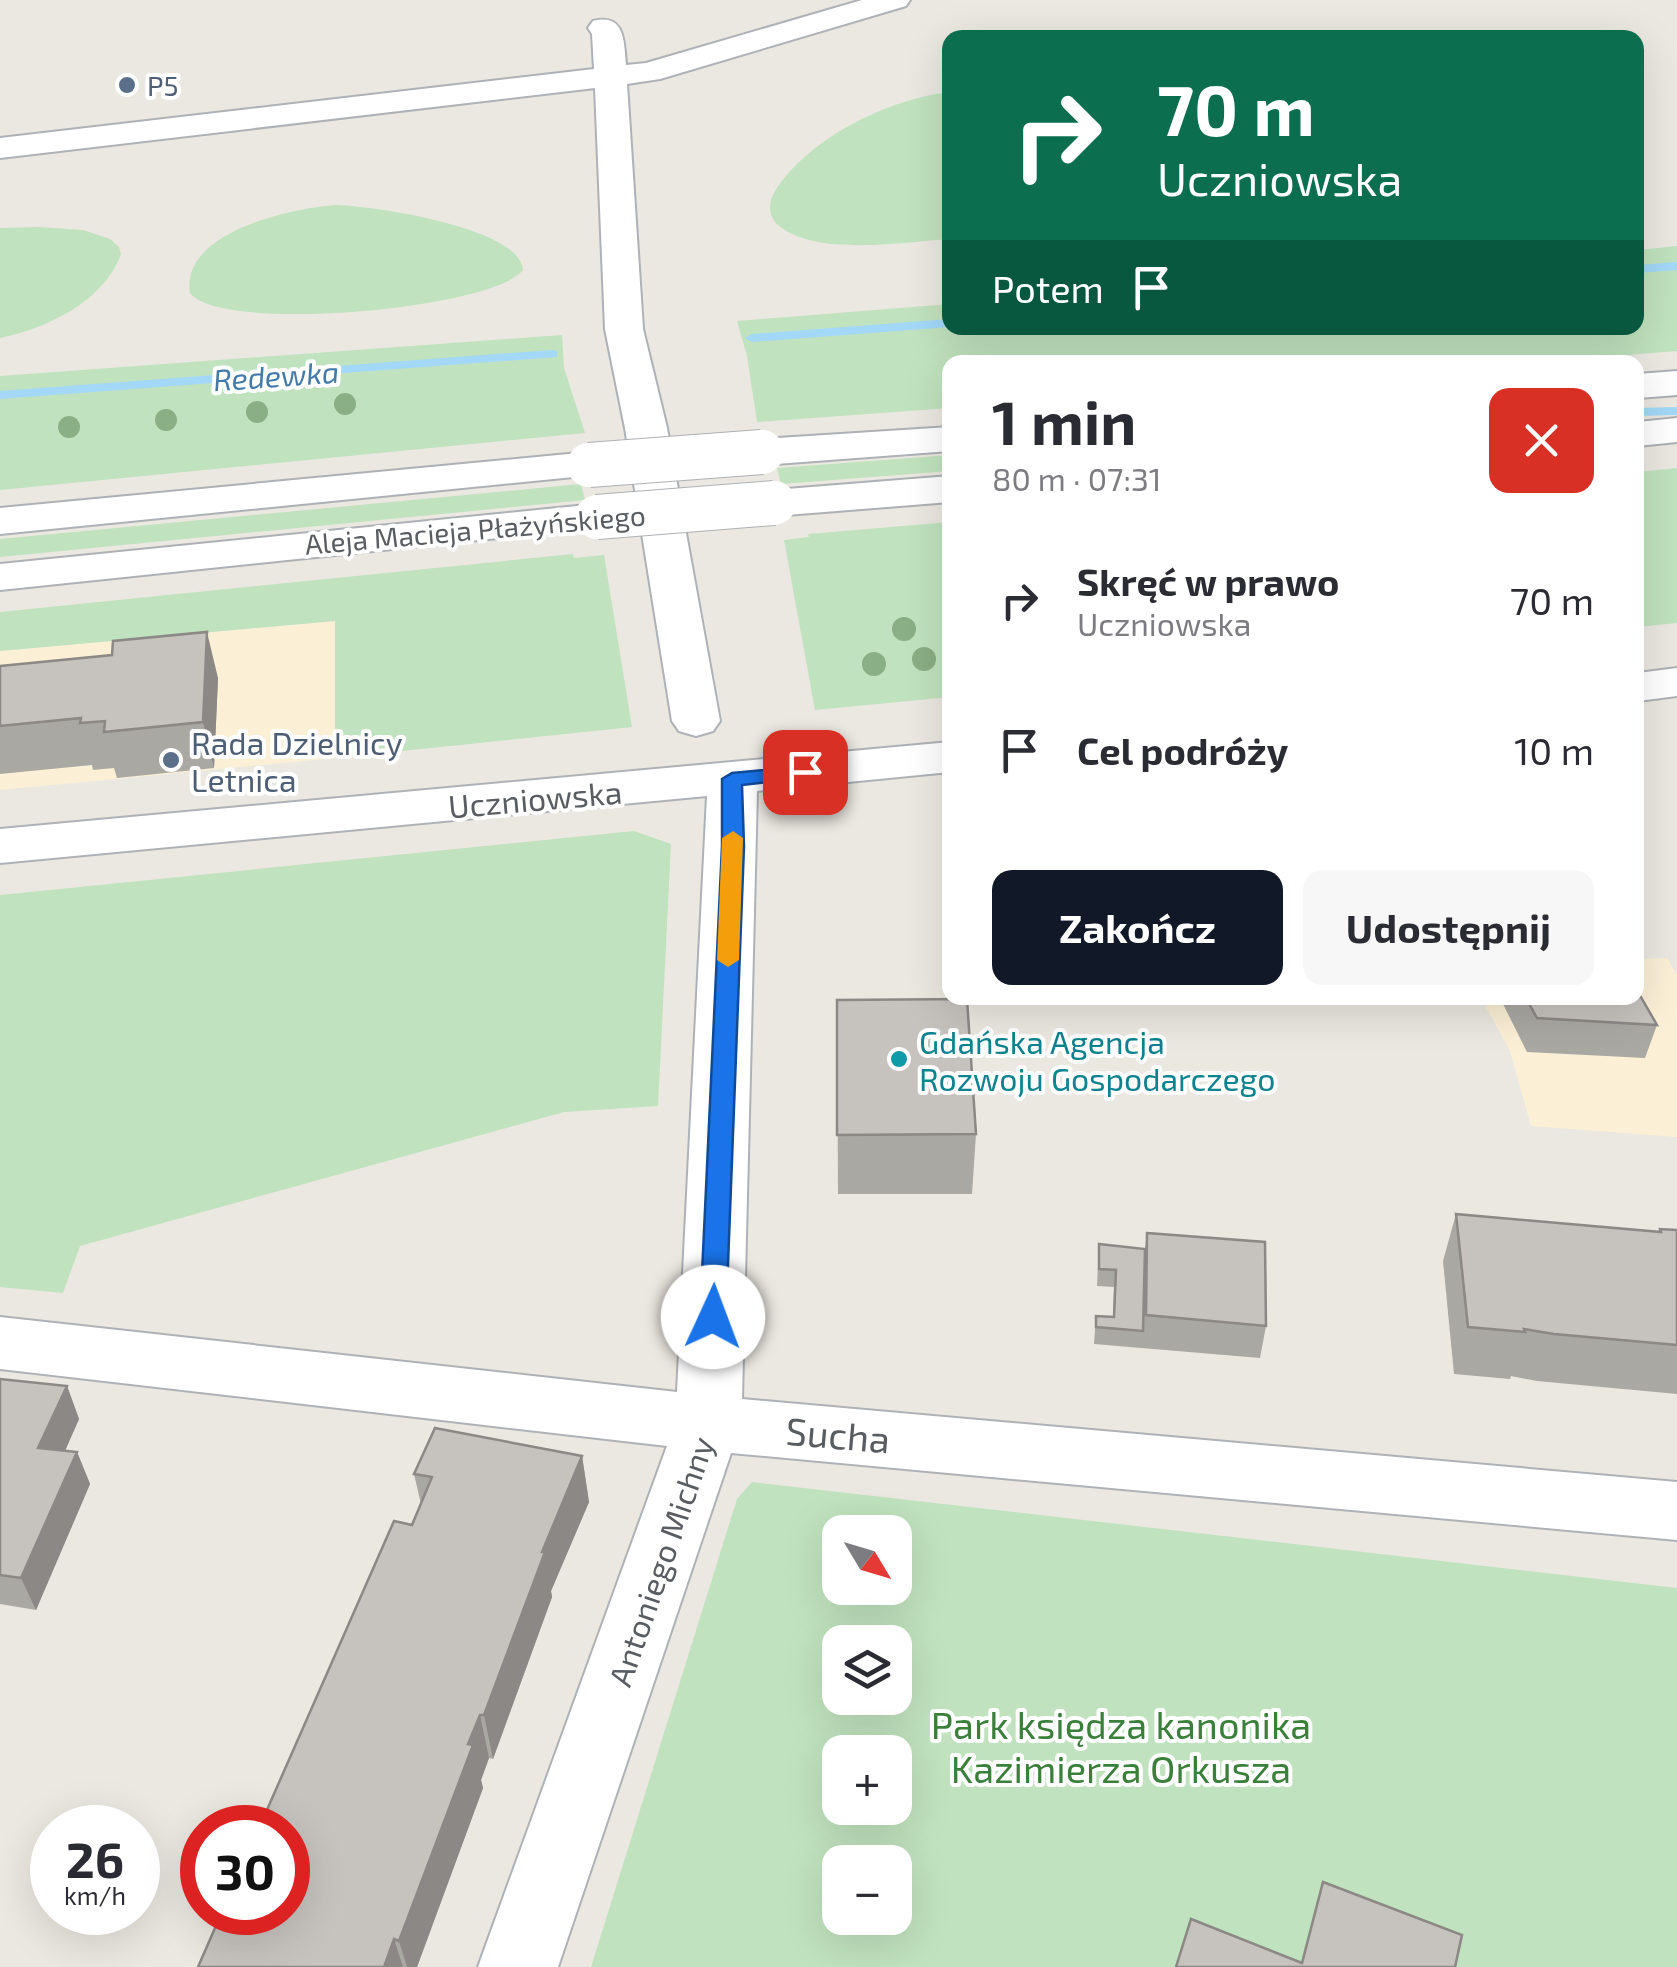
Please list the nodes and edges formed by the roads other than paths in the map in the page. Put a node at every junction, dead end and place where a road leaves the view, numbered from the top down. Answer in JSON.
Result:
{"nodes":[{"id":1,"x":895,"y":0,"type":"edge"},
{"id":2,"x":604,"y":28,"type":"dead end"},
{"id":3,"x":609,"y":75,"type":"junction"},
{"id":4,"x":0,"y":148,"type":"edge"},
{"id":5,"x":1677,"y":383,"type":"edge"},
{"id":6,"x":1644,"y":386,"type":"edge"},
{"id":7,"x":1677,"y":430,"type":"edge"},
{"id":8,"x":1644,"y":433,"type":"edge"},
{"id":9,"x":942,"y":440,"type":"edge"},
{"id":10,"x":942,"y":490,"type":"edge"},
{"id":11,"x":0,"y":520,"type":"edge"},
{"id":12,"x":0,"y":577,"type":"edge"},
{"id":13,"x":1677,"y":682,"type":"edge"},
{"id":14,"x":1644,"y":686,"type":"edge"},
{"id":15,"x":696,"y":721,"type":"dead end"},
{"id":16,"x":942,"y":758,"type":"edge"},
{"id":17,"x":732,"y":779,"type":"junction"},
{"id":18,"x":0,"y":846,"type":"edge"},
{"id":19,"x":0,"y":1343,"type":"edge"},
{"id":20,"x":708,"y":1423,"type":"junction"},
{"id":21,"x":1677,"y":1511,"type":"edge"},
{"id":22,"x":518,"y":1967,"type":"edge"}],
"edges":[{"from":1,"to":3,"type":"street"},
{"from":2,"to":3,"type":"street"},
{"from":3,"to":4,"type":"street"},
{"from":3,"to":15,"type":"street"},
{"from":5,"to":6,"type":"street"},
{"from":7,"to":8,"type":"street"},
{"from":9,"to":11,"type":"street","name":"Aleja Macieja Płażyńskiego","bridge":true},
{"from":10,"to":12,"type":"street","name":"Aleja Macieja Płażyńskiego","bridge":true},
{"from":13,"to":14,"type":"street"},
{"from":16,"to":17,"type":"street","name":"Uczniowska"},
{"from":17,"to":18,"type":"street","name":"Uczniowska"},
{"from":17,"to":20,"type":"street","name":"Antoniego Michny"},
{"from":19,"to":20,"type":"street","name":"Sucha"},
{"from":20,"to":21,"type":"street","name":"Sucha"},
{"from":20,"to":22,"type":"street","name":"Antoniego Michny"}]}
